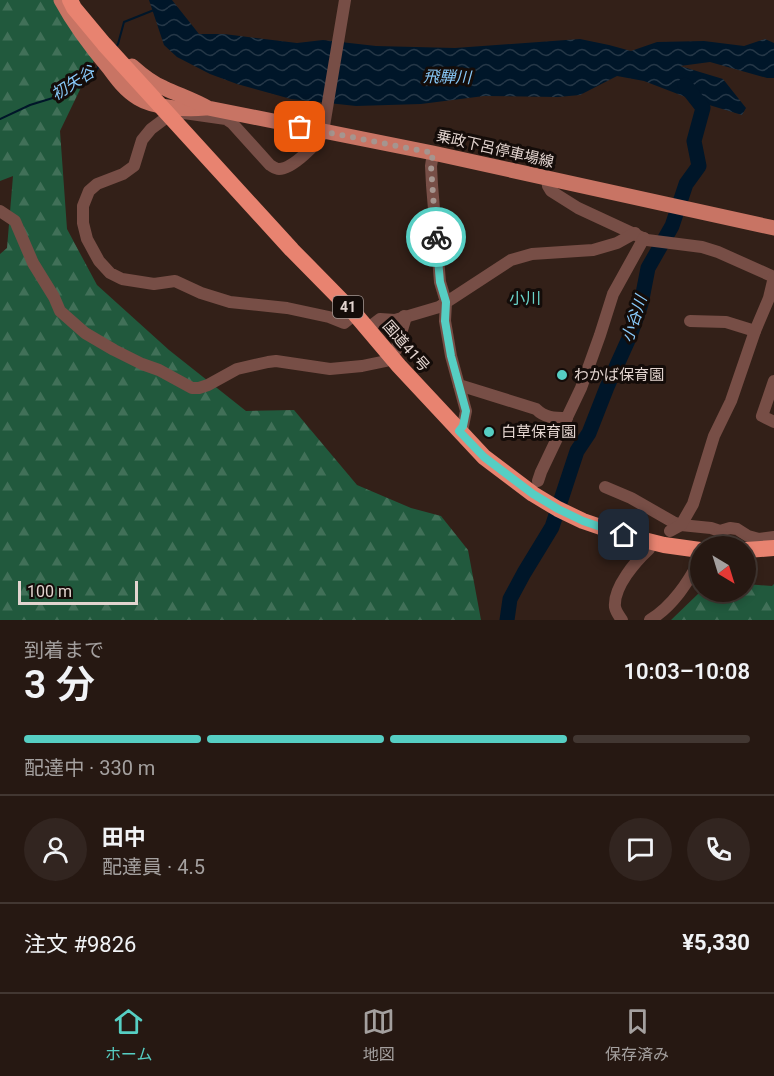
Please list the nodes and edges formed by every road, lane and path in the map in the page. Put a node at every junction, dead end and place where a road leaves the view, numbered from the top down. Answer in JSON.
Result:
{"nodes":[{"id":1,"x":61,"y":0,"type":"edge"},
{"id":2,"x":70,"y":0,"type":"edge"},
{"id":3,"x":345,"y":0,"type":"edge"},
{"id":4,"x":112,"y":53,"type":"junction"},
{"id":5,"x":208,"y":108,"type":"junction"},
{"id":6,"x":324,"y":125,"type":"junction"},
{"id":7,"x":433,"y":153,"type":"junction"},
{"id":8,"x":547,"y":179,"type":"junction"},
{"id":9,"x":0,"y":211,"type":"edge"},
{"id":10,"x":774,"y":228,"type":"edge"},
{"id":11,"x":642,"y":237,"type":"junction"},
{"id":12,"x":774,"y":279,"type":"edge"},
{"id":13,"x":446,"y":302,"type":"junction"},
{"id":14,"x":354,"y":314,"type":"junction"},
{"id":15,"x":404,"y":316,"type":"junction"},
{"id":16,"x":690,"y":321,"type":"dead end"},
{"id":17,"x":367,"y":329,"type":"junction"},
{"id":18,"x":755,"y":331,"type":"junction"},
{"id":19,"x":396,"y":350,"type":"dead end"},
{"id":20,"x":386,"y":361,"type":"dead end"},
{"id":21,"x":774,"y":381,"type":"edge"},
{"id":22,"x":459,"y":385,"type":"junction"},
{"id":23,"x":567,"y":418,"type":"junction"},
{"id":24,"x":774,"y":422,"type":"edge"},
{"id":25,"x":459,"y":431,"type":"junction"},
{"id":26,"x":538,"y":481,"type":"dead end"},
{"id":27,"x":605,"y":487,"type":"dead end"},
{"id":28,"x":676,"y":528,"type":"junction"},
{"id":29,"x":720,"y":531,"type":"junction"},
{"id":30,"x":722,"y":536,"type":"edge"},
{"id":31,"x":774,"y":537,"type":"edge"},
{"id":32,"x":774,"y":548,"type":"edge"},
{"id":33,"x":649,"y":549,"type":"dead end"},
{"id":34,"x":690,"y":549,"type":"edge"},
{"id":35,"x":756,"y":549,"type":"edge"},
{"id":36,"x":690,"y":574,"type":"edge"},
{"id":37,"x":622,"y":620,"type":"edge"},
{"id":38,"x":650,"y":620,"type":"edge"}],
"edges":[{"from":1,"to":5,"type":"main road"},
{"from":2,"to":4,"type":"highway","name":"国道41号","number":"41"},
{"from":3,"to":6,"type":"street"},
{"from":4,"to":5,"type":"main road"},
{"from":4,"to":14,"type":"highway","name":"国道41号","number":"41"},
{"from":5,"to":6,"type":"main road","name":"乗政下呂停車場線"},
{"from":6,"to":7,"type":"main road","name":"乗政下呂停車場線"},
{"from":6,"to":14,"type":"street"},
{"from":7,"to":8,"type":"main road","name":"乗政下呂停車場線"},
{"from":7,"to":13,"type":"street"},
{"from":8,"to":10,"type":"main road","name":"乗政下呂停車場線"},
{"from":8,"to":11,"type":"street"},
{"from":9,"to":20,"type":"street"},
{"from":11,"to":12,"type":"street"},
{"from":11,"to":13,"type":"street"},
{"from":11,"to":23,"type":"street"},
{"from":12,"to":18,"type":"street"},
{"from":13,"to":15,"type":"street"},
{"from":13,"to":22,"type":"street"},
{"from":14,"to":17,"type":"highway","name":"国道41号","number":"41"},
{"from":15,"to":17,"type":"street"},
{"from":15,"to":19,"type":"street"},
{"from":16,"to":18,"type":"street"},
{"from":17,"to":25,"type":"highway","name":"国道41号","number":"41"},
{"from":18,"to":28,"type":"street"},
{"from":21,"to":24,"type":"street"},
{"from":22,"to":23,"type":"street"},
{"from":22,"to":25,"type":"street"},
{"from":23,"to":26,"type":"street"},
{"from":25,"to":34,"type":"highway","name":"国道41号","number":"41"},
{"from":27,"to":28,"type":"street"},
{"from":28,"to":29,"type":"street"},
{"from":29,"to":30,"type":"street"},
{"from":29,"to":31,"type":"street"},
{"from":32,"to":35,"type":"highway"},
{"from":33,"to":37,"type":"street"},
{"from":36,"to":38,"type":"street"}]}
